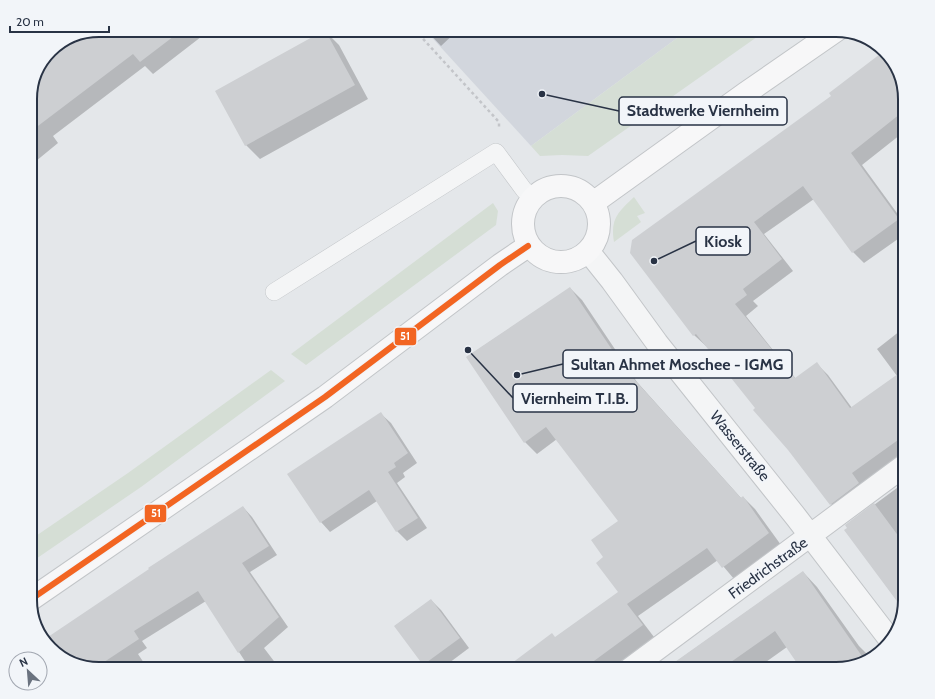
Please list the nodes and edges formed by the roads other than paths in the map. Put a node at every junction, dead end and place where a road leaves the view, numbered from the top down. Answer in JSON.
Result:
{"nodes":[{"id":1,"x":827,"y":37,"type":"edge"},
{"id":2,"x":534,"y":197,"type":"junction"},
{"id":3,"x":593,"y":203,"type":"junction"},
{"id":4,"x":528,"y":246,"type":"junction"},
{"id":5,"x":588,"y":251,"type":"junction"},
{"id":6,"x":274,"y":292,"type":"dead end"},
{"id":7,"x":898,"y":470,"type":"edge"},
{"id":8,"x":811,"y":536,"type":"junction"},
{"id":9,"x":37,"y":595,"type":"edge"},
{"id":10,"x":887,"y":635,"type":"edge"},
{"id":11,"x":640,"y":662,"type":"edge"}],
"edges":[{"from":1,"to":3,"type":"street"},
{"from":2,"to":3,"type":"street"},
{"from":2,"to":4,"type":"street"},
{"from":2,"to":6,"type":"lane"},
{"from":3,"to":5,"type":"street"},
{"from":4,"to":5,"type":"street"},
{"from":4,"to":9,"type":"street"},
{"from":5,"to":8,"type":"street","name":"Wasserstraße"},
{"from":7,"to":8,"type":"street","name":"Friedrichstraße"},
{"from":8,"to":10,"type":"street","name":"Wasserstraße"},
{"from":8,"to":11,"type":"street","name":"Friedrichstraße"}]}
